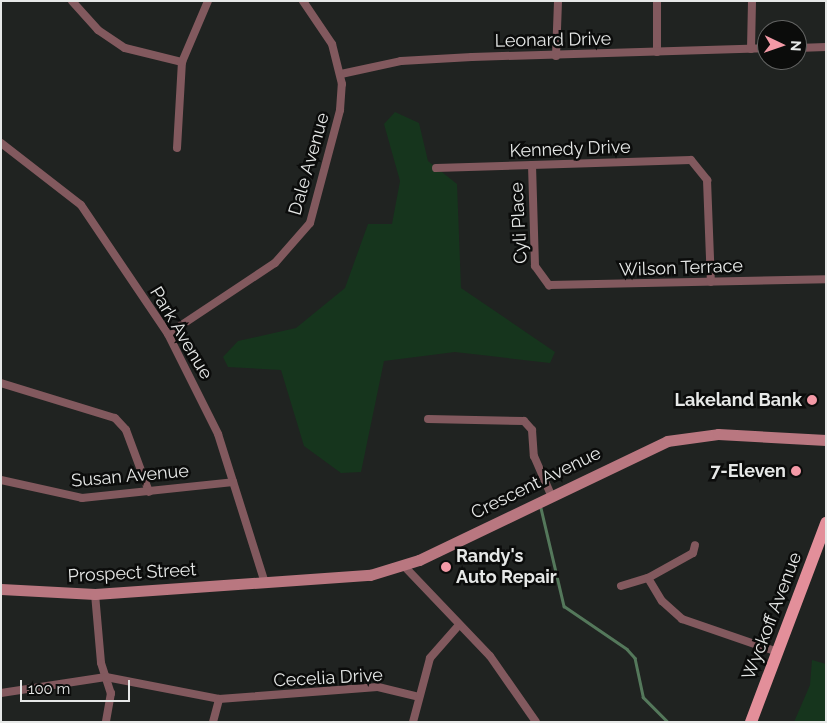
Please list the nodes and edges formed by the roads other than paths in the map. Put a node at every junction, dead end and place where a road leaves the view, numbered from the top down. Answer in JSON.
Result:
{"nodes":[{"id":1,"x":72,"y":1,"type":"edge"},
{"id":2,"x":208,"y":1,"type":"edge"},
{"id":3,"x":303,"y":1,"type":"edge"},
{"id":4,"x":558,"y":1,"type":"edge"},
{"id":5,"x":657,"y":1,"type":"edge"},
{"id":6,"x":752,"y":1,"type":"edge"},
{"id":7,"x":826,"y":46,"type":"edge"},
{"id":8,"x":807,"y":47,"type":"edge"},
{"id":9,"x":751,"y":49,"type":"junction"},
{"id":10,"x":757,"y":49,"type":"edge"},
{"id":11,"x":657,"y":52,"type":"junction"},
{"id":12,"x":556,"y":56,"type":"junction"},
{"id":13,"x":182,"y":62,"type":"junction"},
{"id":14,"x":341,"y":74,"type":"junction"},
{"id":15,"x":1,"y":143,"type":"edge"},
{"id":16,"x":177,"y":148,"type":"dead end"},
{"id":17,"x":532,"y":165,"type":"junction"},
{"id":18,"x":436,"y":168,"type":"dead end"},
{"id":19,"x":540,"y":278,"type":"joint"},
{"id":20,"x":826,"y":279,"type":"edge"},
{"id":21,"x":711,"y":282,"type":"junction"},
{"id":22,"x":168,"y":334,"type":"junction"},
{"id":23,"x":1,"y":383,"type":"edge"},
{"id":24,"x":428,"y":419,"type":"dead end"},
{"id":25,"x":826,"y":440,"type":"edge"},
{"id":26,"x":1,"y":480,"type":"edge"},
{"id":27,"x":234,"y":482,"type":"junction"},
{"id":28,"x":149,"y":492,"type":"junction"},
{"id":29,"x":551,"y":495,"type":"junction"},
{"id":30,"x":826,"y":523,"type":"edge"},
{"id":31,"x":695,"y":545,"type":"dead end"},
{"id":32,"x":404,"y":566,"type":"junction"},
{"id":33,"x":648,"y":578,"type":"junction"},
{"id":34,"x":265,"y":583,"type":"junction"},
{"id":35,"x":621,"y":586,"type":"dead end"},
{"id":36,"x":1,"y":589,"type":"edge"},
{"id":37,"x":95,"y":594,"type":"junction"},
{"id":38,"x":460,"y":625,"type":"junction"},
{"id":39,"x":778,"y":652,"type":"junction"},
{"id":40,"x":106,"y":677,"type":"junction"},
{"id":41,"x":1,"y":692,"type":"edge"},
{"id":42,"x":419,"y":698,"type":"junction"},
{"id":43,"x":219,"y":699,"type":"junction"},
{"id":44,"x":106,"y":722,"type":"edge"},
{"id":45,"x":213,"y":722,"type":"edge"},
{"id":46,"x":413,"y":722,"type":"edge"},
{"id":47,"x":536,"y":722,"type":"edge"},
{"id":48,"x":751,"y":722,"type":"edge"}],
"edges":[{"from":1,"to":13,"type":"street"},
{"from":2,"to":13,"type":"street"},
{"from":3,"to":14,"type":"street","name":"Dale Avenue"},
{"from":4,"to":12,"type":"street"},
{"from":5,"to":11,"type":"street"},
{"from":6,"to":9,"type":"street"},
{"from":7,"to":8,"type":"street"},
{"from":9,"to":10,"type":"street","name":"Leonard Drive"},
{"from":9,"to":11,"type":"street","name":"Leonard Drive"},
{"from":11,"to":12,"type":"street","name":"Leonard Drive"},
{"from":12,"to":14,"type":"street","name":"Leonard Drive"},
{"from":13,"to":16,"type":"street"},
{"from":14,"to":22,"type":"street","name":"Dale Avenue"},
{"from":15,"to":22,"type":"street","name":"Park Avenue"},
{"from":17,"to":18,"type":"street","name":"Kennedy Drive"},
{"from":17,"to":19,"type":"street","name":"Cyli Place"},
{"from":17,"to":21,"type":"street","name":"Kennedy Drive"},
{"from":19,"to":21,"type":"street","name":"Wilson Terrace"},
{"from":20,"to":21,"type":"street","name":"Wilson Terrace"},
{"from":22,"to":27,"type":"street","name":"Park Avenue"},
{"from":23,"to":28,"type":"street"},
{"from":24,"to":29,"type":"street"},
{"from":25,"to":29,"type":"main road","name":"Crescent Avenue"},
{"from":26,"to":28,"type":"street","name":"Susan Avenue"},
{"from":27,"to":28,"type":"street","name":"Susan Avenue"},
{"from":27,"to":34,"type":"street","name":"Park Avenue"},
{"from":29,"to":32,"type":"main road","name":"Crescent Avenue"},
{"from":30,"to":39,"type":"main road","name":"Wyckoff Avenue"},
{"from":31,"to":33,"type":"street"},
{"from":32,"to":34,"type":"main road","name":"Crescent Avenue"},
{"from":32,"to":38,"type":"street"},
{"from":33,"to":35,"type":"street"},
{"from":33,"to":39,"type":"street"},
{"from":34,"to":37,"type":"main road","name":"Prospect Street"},
{"from":36,"to":37,"type":"main road","name":"Prospect Street"},
{"from":37,"to":40,"type":"street"},
{"from":38,"to":42,"type":"street"},
{"from":38,"to":47,"type":"street"},
{"from":39,"to":48,"type":"main road","name":"Wyckoff Avenue"},
{"from":40,"to":41,"type":"street","name":"Cecelia Drive"},
{"from":40,"to":43,"type":"street","name":"Cecelia Drive"},
{"from":40,"to":44,"type":"street"},
{"from":42,"to":43,"type":"street","name":"Cecelia Drive"},
{"from":42,"to":46,"type":"street"},
{"from":43,"to":45,"type":"street"}]}
